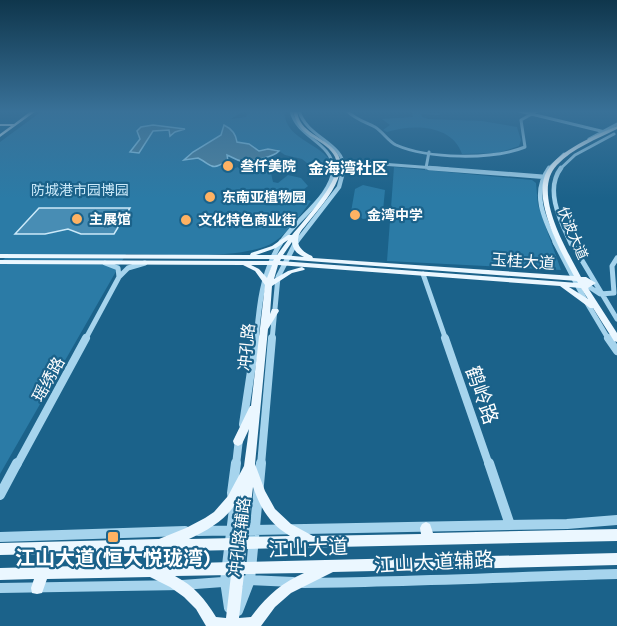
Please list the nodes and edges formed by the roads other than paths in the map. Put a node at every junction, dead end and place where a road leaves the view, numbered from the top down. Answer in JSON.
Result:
{"nodes":[{"id":1,"x":316,"y":140,"type":"edge"},
{"id":2,"x":322,"y":140,"type":"edge"},
{"id":3,"x":391,"y":140,"type":"edge"},
{"id":4,"x":525,"y":140,"type":"edge"},
{"id":5,"x":594,"y":140,"type":"edge"},
{"id":6,"x":596,"y":140,"type":"edge"},
{"id":7,"x":429,"y":152,"type":"junction"},
{"id":8,"x":339,"y":161,"type":"junction"},
{"id":9,"x":426,"y":168,"type":"junction"},
{"id":10,"x":345,"y":171,"type":"junction"},
{"id":11,"x":338,"y":176,"type":"junction"},
{"id":12,"x":548,"y":178,"type":"junction"},
{"id":13,"x":329,"y":191,"type":"junction"},
{"id":14,"x":320,"y":196,"type":"junction"},
{"id":15,"x":296,"y":231,"type":"junction"},
{"id":16,"x":282,"y":242,"type":"junction"},
{"id":17,"x":294,"y":243,"type":"junction"},
{"id":18,"x":617,"y":258,"type":"edge"},
{"id":19,"x":104,"y":259,"type":"junction"},
{"id":20,"x":179,"y":259,"type":"junction"},
{"id":21,"x":236,"y":260,"type":"junction"},
{"id":22,"x":277,"y":260,"type":"junction"},
{"id":23,"x":320,"y":260,"type":"junction"},
{"id":24,"x":1,"y":261,"type":"edge"},
{"id":25,"x":146,"y":262,"type":"junction"},
{"id":26,"x":568,"y":262,"type":"junction"},
{"id":27,"x":313,"y":267,"type":"junction"},
{"id":28,"x":423,"y":274,"type":"junction"},
{"id":29,"x":119,"y":277,"type":"junction"},
{"id":30,"x":264,"y":277,"type":"junction"},
{"id":31,"x":279,"y":279,"type":"junction"},
{"id":32,"x":545,"y":280,"type":"junction"},
{"id":33,"x":583,"y":282,"type":"junction"},
{"id":34,"x":269,"y":285,"type":"junction"},
{"id":35,"x":600,"y":294,"type":"junction"},
{"id":36,"x":585,"y":300,"type":"junction"},
{"id":37,"x":275,"y":311,"type":"junction"},
{"id":38,"x":599,"y":311,"type":"junction"},
{"id":39,"x":617,"y":319,"type":"edge"},
{"id":40,"x":264,"y":331,"type":"junction"},
{"id":41,"x":617,"y":331,"type":"edge"},
{"id":42,"x":617,"y":339,"type":"edge"},
{"id":43,"x":617,"y":351,"type":"edge"},
{"id":44,"x":256,"y":402,"type":"junction"},
{"id":45,"x":238,"y":441,"type":"junction"},
{"id":46,"x":250,"y":463,"type":"junction"},
{"id":47,"x":259,"y":490,"type":"junction"},
{"id":48,"x":0,"y":495,"type":"edge"},
{"id":49,"x":232,"y":500,"type":"junction"},
{"id":50,"x":617,"y":520,"type":"edge"},
{"id":51,"x":510,"y":525,"type":"junction"},
{"id":52,"x":194,"y":531,"type":"junction"},
{"id":53,"x":290,"y":531,"type":"junction"},
{"id":54,"x":242,"y":532,"type":"junction"},
{"id":55,"x":427,"y":534,"type":"junction"},
{"id":56,"x":617,"y":535,"type":"edge"},
{"id":57,"x":0,"y":537,"type":"edge"},
{"id":58,"x":314,"y":543,"type":"junction"},
{"id":59,"x":241,"y":545,"type":"junction"},
{"id":60,"x":156,"y":546,"type":"junction"},
{"id":61,"x":0,"y":549,"type":"edge"},
{"id":62,"x":617,"y":560,"type":"edge"},
{"id":63,"x":332,"y":567,"type":"junction"},
{"id":64,"x":152,"y":571,"type":"junction"},
{"id":65,"x":42,"y":573,"type":"junction"},
{"id":66,"x":0,"y":574,"type":"edge"},
{"id":67,"x":617,"y":574,"type":"edge"},
{"id":68,"x":238,"y":575,"type":"junction"},
{"id":69,"x":295,"y":582,"type":"junction"},
{"id":70,"x":182,"y":585,"type":"junction"},
{"id":71,"x":0,"y":588,"type":"edge"},
{"id":72,"x":37,"y":588,"type":"junction"},
{"id":73,"x":232,"y":626,"type":"edge"}],
"edges":[{"from":1,"to":8,"type":"street"},
{"from":2,"to":8,"type":"street"},
{"from":3,"to":7,"type":"street"},
{"from":4,"to":7,"type":"street"},
{"from":5,"to":12,"type":"street"},
{"from":6,"to":12,"type":"main road"},
{"from":7,"to":9,"type":"street"},
{"from":8,"to":9,"type":"street"},
{"from":8,"to":10,"type":"street"},
{"from":8,"to":11,"type":"main road","name":"冲孔路"},
{"from":8,"to":14,"type":"street","name":"冲孔路辅路"},
{"from":9,"to":12,"type":"street"},
{"from":10,"to":11,"type":"main road"},
{"from":10,"to":17,"type":"street","name":"冲孔路辅路"},
{"from":11,"to":13,"type":"main road","name":"冲孔路"},
{"from":12,"to":26,"type":"main road","name":"伏波大道"},
{"from":12,"to":33,"type":"street"},
{"from":12,"to":33,"type":"main road","name":"伏波大道"},
{"from":13,"to":14,"type":"main road"},
{"from":13,"to":15,"type":"main road","name":"冲孔路"},
{"from":14,"to":16,"type":"street","name":"冲孔路辅路"},
{"from":15,"to":16,"type":"main road"},
{"from":15,"to":17,"type":"main road"},
{"from":15,"to":22,"type":"main road","name":"冲孔路"},
{"from":16,"to":21,"type":"main road"},
{"from":16,"to":22,"type":"street","name":"冲孔路辅路"},
{"from":17,"to":22,"type":"street","name":"冲孔路辅路"},
{"from":17,"to":23,"type":"main road"},
{"from":18,"to":35,"type":"street"},
{"from":19,"to":20,"type":"main road","name":"玉桂大道"},
{"from":19,"to":24,"type":"main road","name":"玉桂大道"},
{"from":19,"to":25,"type":"main road","name":"玉桂大道"},
{"from":19,"to":29,"type":"street"},
{"from":20,"to":21,"type":"main road","name":"玉桂大道"},
{"from":20,"to":25,"type":"main road","name":"玉桂大道"},
{"from":21,"to":22,"type":"main road","name":"玉桂大道"},
{"from":21,"to":30,"type":"main road"},
{"from":22,"to":23,"type":"main road","name":"玉桂大道"},
{"from":22,"to":27,"type":"main road","name":"玉桂大道"},
{"from":22,"to":30,"type":"street","name":"冲孔路辅路"},
{"from":22,"to":31,"type":"street","name":"冲孔路辅路"},
{"from":22,"to":34,"type":"main road","name":"冲孔路"},
{"from":23,"to":32,"type":"main road","name":"玉桂大道"},
{"from":25,"to":29,"type":"street"},
{"from":26,"to":32,"type":"main road"},
{"from":26,"to":33,"type":"main road","name":"伏波大道"},
{"from":27,"to":28,"type":"main road","name":"玉桂大道"},
{"from":27,"to":31,"type":"main road"},
{"from":28,"to":32,"type":"main road","name":"玉桂大道"},
{"from":28,"to":51,"type":"street","name":"鹤岭路"},
{"from":29,"to":48,"type":"street","name":"瑶绣路"},
{"from":30,"to":34,"type":"main road"},
{"from":30,"to":45,"type":"street","name":"冲孔路辅路"},
{"from":31,"to":34,"type":"main road"},
{"from":31,"to":37,"type":"street","name":"冲孔路辅路"},
{"from":32,"to":33,"type":"main road","name":"玉桂大道"},
{"from":32,"to":36,"type":"main road"},
{"from":33,"to":35,"type":"street"},
{"from":33,"to":36,"type":"street"},
{"from":33,"to":38,"type":"main road","name":"伏波大道"},
{"from":33,"to":41,"type":"main road","name":"伏波大道"},
{"from":34,"to":40,"type":"main road","name":"冲孔路"},
{"from":35,"to":39,"type":"street"},
{"from":36,"to":38,"type":"main road"},
{"from":36,"to":43,"type":"street"},
{"from":37,"to":40,"type":"main road"},
{"from":37,"to":47,"type":"street","name":"冲孔路辅路"},
{"from":38,"to":42,"type":"main road","name":"伏波大道"},
{"from":40,"to":44,"type":"main road","name":"冲孔路"},
{"from":44,"to":45,"type":"main road"},
{"from":44,"to":46,"type":"main road","name":"冲孔路"},
{"from":45,"to":49,"type":"street","name":"冲孔路辅路"},
{"from":46,"to":47,"type":"main road"},
{"from":46,"to":49,"type":"main road"},
{"from":46,"to":54,"type":"main road","name":"冲孔路"},
{"from":47,"to":53,"type":"main road"},
{"from":47,"to":54,"type":"street","name":"冲孔路辅路"},
{"from":49,"to":52,"type":"main road"},
{"from":49,"to":54,"type":"street","name":"冲孔路辅路"},
{"from":50,"to":51,"type":"street","name":"江山大道辅路"},
{"from":51,"to":55,"type":"street","name":"江山大道辅路"},
{"from":52,"to":54,"type":"street","name":"江山大道辅路"},
{"from":52,"to":57,"type":"street","name":"江山大道辅路"},
{"from":52,"to":60,"type":"main road"},
{"from":53,"to":54,"type":"street","name":"江山大道辅路"},
{"from":53,"to":55,"type":"street","name":"江山大道辅路"},
{"from":53,"to":58,"type":"main road"},
{"from":54,"to":59,"type":"main road","name":"冲孔路"},
{"from":55,"to":56,"type":"main road","name":"江山大道"},
{"from":55,"to":58,"type":"main road","name":"江山大道"},
{"from":58,"to":59,"type":"main road","name":"江山大道"},
{"from":59,"to":60,"type":"main road","name":"江山大道"},
{"from":59,"to":68,"type":"main road","name":"冲孔路"},
{"from":60,"to":61,"type":"main road","name":"江山大道"},
{"from":62,"to":63,"type":"main road","name":"江山大道"},
{"from":63,"to":68,"type":"main road","name":"江山大道"},
{"from":63,"to":69,"type":"main road"},
{"from":64,"to":65,"type":"main road","name":"江山大道"},
{"from":64,"to":68,"type":"main road","name":"江山大道"},
{"from":64,"to":70,"type":"main road"},
{"from":65,"to":66,"type":"main road","name":"江山大道"},
{"from":65,"to":72,"type":"main road"},
{"from":67,"to":69,"type":"street","name":"江山大道辅路"},
{"from":68,"to":69,"type":"street","name":"江山大道辅路"},
{"from":68,"to":70,"type":"street","name":"江山大道辅路"},
{"from":68,"to":73,"type":"main road","name":"冲孔路"},
{"from":69,"to":73,"type":"main road"},
{"from":70,"to":72,"type":"street","name":"江山大道辅路"},
{"from":70,"to":73,"type":"main road"},
{"from":71,"to":72,"type":"street","name":"江山大道辅路"}]}
